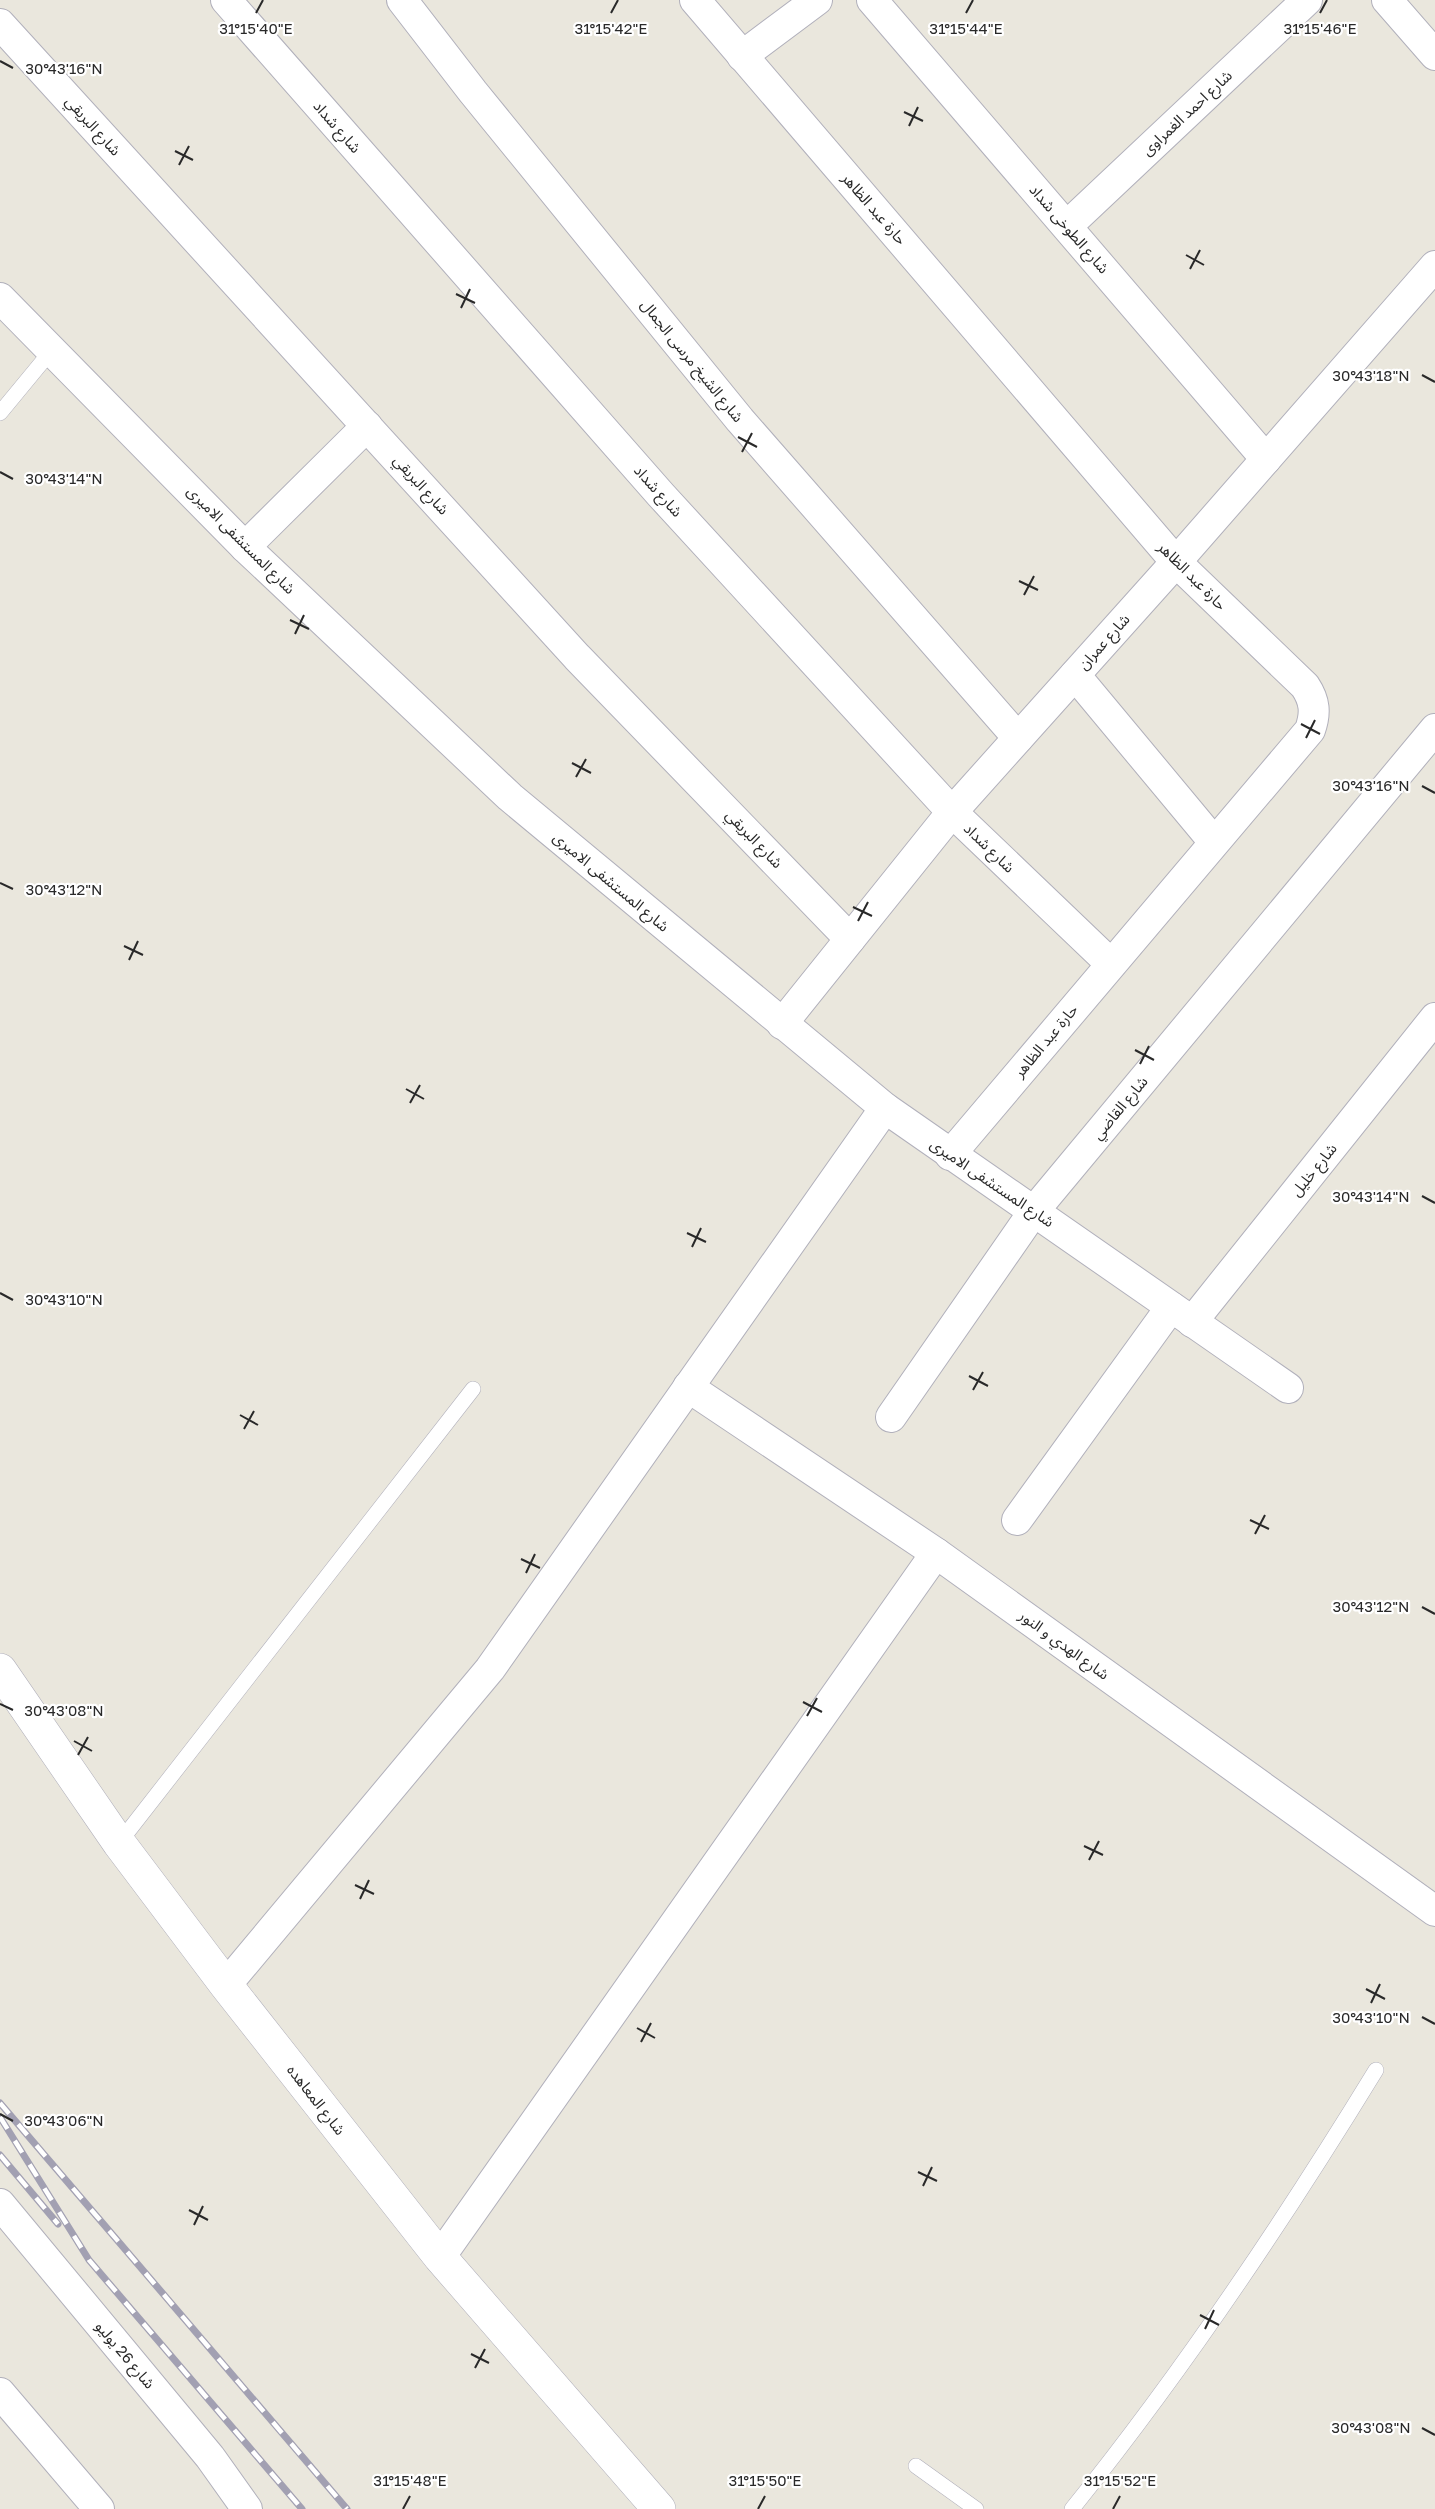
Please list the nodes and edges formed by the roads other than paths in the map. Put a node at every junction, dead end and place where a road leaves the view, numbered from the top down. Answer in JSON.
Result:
{"nodes":[{"id":1,"x":226,"y":0,"type":"edge"},
{"id":2,"x":402,"y":0,"type":"edge"},
{"id":3,"x":695,"y":0,"type":"edge"},
{"id":4,"x":817,"y":0,"type":"edge"},
{"id":5,"x":872,"y":0,"type":"edge"},
{"id":6,"x":1307,"y":0,"type":"edge"},
{"id":7,"x":1387,"y":0,"type":"edge"},
{"id":8,"x":0,"y":24,"type":"edge"},
{"id":9,"x":1435,"y":55,"type":"edge"},
{"id":10,"x":742,"y":56,"type":"junction"},
{"id":11,"x":1067,"y":226,"type":"junction"},
{"id":12,"x":1435,"y":266,"type":"edge"},
{"id":13,"x":0,"y":298,"type":"edge"},
{"id":14,"x":52,"y":350,"type":"junction"},
{"id":15,"x":0,"y":413,"type":"edge"},
{"id":16,"x":367,"y":426,"type":"junction"},
{"id":17,"x":1266,"y":459,"type":"junction"},
{"id":18,"x":245,"y":547,"type":"junction"},
{"id":19,"x":1176,"y":562,"type":"junction"},
{"id":20,"x":1075,"y":675,"type":"junction"},
{"id":21,"x":1435,"y":729,"type":"edge"},
{"id":22,"x":1018,"y":738,"type":"junction"},
{"id":23,"x":952,"y":813,"type":"junction"},
{"id":24,"x":1214,"y":842,"type":"junction"},
{"id":25,"x":850,"y":939,"type":"junction"},
{"id":26,"x":1110,"y":964,"type":"junction"},
{"id":27,"x":1435,"y":1018,"type":"edge"},
{"id":28,"x":782,"y":1024,"type":"junction"},
{"id":29,"x":885,"y":1108,"type":"junction"},
{"id":30,"x":950,"y":1155,"type":"junction"},
{"id":31,"x":1034,"y":1211,"type":"junction"},
{"id":32,"x":1182,"y":1314,"type":"junction"},
{"id":33,"x":688,"y":1387,"type":"junction"},
{"id":34,"x":1288,"y":1388,"type":"dead end"},
{"id":35,"x":473,"y":1389,"type":"dead end"},
{"id":36,"x":891,"y":1417,"type":"dead end"},
{"id":37,"x":1017,"y":1520,"type":"dead end"},
{"id":38,"x":936,"y":1553,"type":"junction"},
{"id":39,"x":0,"y":1670,"type":"edge"},
{"id":40,"x":119,"y":1843,"type":"junction"},
{"id":41,"x":1435,"y":1911,"type":"edge"},
{"id":42,"x":226,"y":1985,"type":"junction"},
{"id":43,"x":1376,"y":2070,"type":"dead end"},
{"id":44,"x":0,"y":2204,"type":"edge"},
{"id":45,"x":440,"y":2257,"type":"junction"},
{"id":46,"x":0,"y":2393,"type":"edge"},
{"id":47,"x":916,"y":2466,"type":"dead end"},
{"id":48,"x":99,"y":2509,"type":"edge"},
{"id":49,"x":247,"y":2509,"type":"edge"},
{"id":50,"x":659,"y":2509,"type":"edge"},
{"id":51,"x":976,"y":2509,"type":"edge"},
{"id":52,"x":1072,"y":2509,"type":"edge"}],
"edges":[{"from":1,"to":23,"type":"street","name":"شارع شداد"},
{"from":2,"to":22,"type":"street","name":"شارع الشيخ مرسى الجمال"},
{"from":3,"to":10,"type":"street","name":"حارة عبد الظاهر"},
{"from":4,"to":10,"type":"street"},
{"from":5,"to":11,"type":"street","name":"شارع الطوخى شداد"},
{"from":6,"to":11,"type":"street","name":"شارع احمد الغمراوى"},
{"from":7,"to":9,"type":"street"},
{"from":8,"to":16,"type":"street","name":"شارع البريقي"},
{"from":10,"to":19,"type":"street","name":"حارة عبد الظاهر"},
{"from":11,"to":17,"type":"street","name":"شارع الطوخى شداد"},
{"from":12,"to":17,"type":"street","name":"شارع عمران"},
{"from":13,"to":14,"type":"street","name":"شارع المستشفى الاميرى"},
{"from":14,"to":15,"type":"lane"},
{"from":14,"to":18,"type":"street","name":"شارع المستشفى الاميرى"},
{"from":16,"to":18,"type":"street"},
{"from":16,"to":25,"type":"street","name":"شارع البريقي"},
{"from":17,"to":19,"type":"street","name":"شارع عمران"},
{"from":18,"to":28,"type":"street","name":"شارع المستشفى الاميرى"},
{"from":19,"to":20,"type":"street","name":"شارع عمران"},
{"from":19,"to":24,"type":"street","name":"حارة عبد الظاهر"},
{"from":20,"to":22,"type":"street","name":"شارع عمران"},
{"from":20,"to":24,"type":"street"},
{"from":21,"to":31,"type":"street","name":"شارع القاضي"},
{"from":22,"to":23,"type":"street","name":"شارع عمران"},
{"from":23,"to":25,"type":"street","name":"شارع عمران"},
{"from":23,"to":26,"type":"street","name":"شارع شداد"},
{"from":24,"to":26,"type":"street","name":"حارة عبد الظاهر"},
{"from":25,"to":28,"type":"street","name":"شارع عمران"},
{"from":26,"to":30,"type":"street","name":"حارة عبد الظاهر"},
{"from":27,"to":32,"type":"street","name":"شارع خليل"},
{"from":28,"to":29,"type":"street","name":"شارع المستشفى الاميرى"},
{"from":29,"to":30,"type":"street","name":"شارع المستشفى الاميرى"},
{"from":29,"to":33,"type":"street"},
{"from":30,"to":31,"type":"street","name":"شارع المستشفى الاميرى"},
{"from":31,"to":32,"type":"street","name":"شارع المستشفى الاميرى"},
{"from":31,"to":36,"type":"street","name":"شارع القاضي"},
{"from":32,"to":34,"type":"street","name":"شارع المستشفى الاميرى"},
{"from":32,"to":37,"type":"street","name":"شارع خليل"},
{"from":33,"to":38,"type":"street","name":"شارع الهدي و النور"},
{"from":33,"to":42,"type":"street"},
{"from":35,"to":40,"type":"lane"},
{"from":38,"to":41,"type":"street","name":"شارع الهدي و النور"},
{"from":38,"to":45,"type":"street"},
{"from":39,"to":40,"type":"main road","name":"شارع المعاهده"},
{"from":40,"to":42,"type":"main road","name":"شارع المعاهده"},
{"from":42,"to":45,"type":"main road","name":"شارع المعاهده"},
{"from":43,"to":52,"type":"lane"},
{"from":44,"to":49,"type":"street","name":"شارع 26 يوليو"},
{"from":45,"to":50,"type":"main road","name":"شارع المعاهده"},
{"from":46,"to":48,"type":"street"},
{"from":47,"to":51,"type":"lane"}]}
